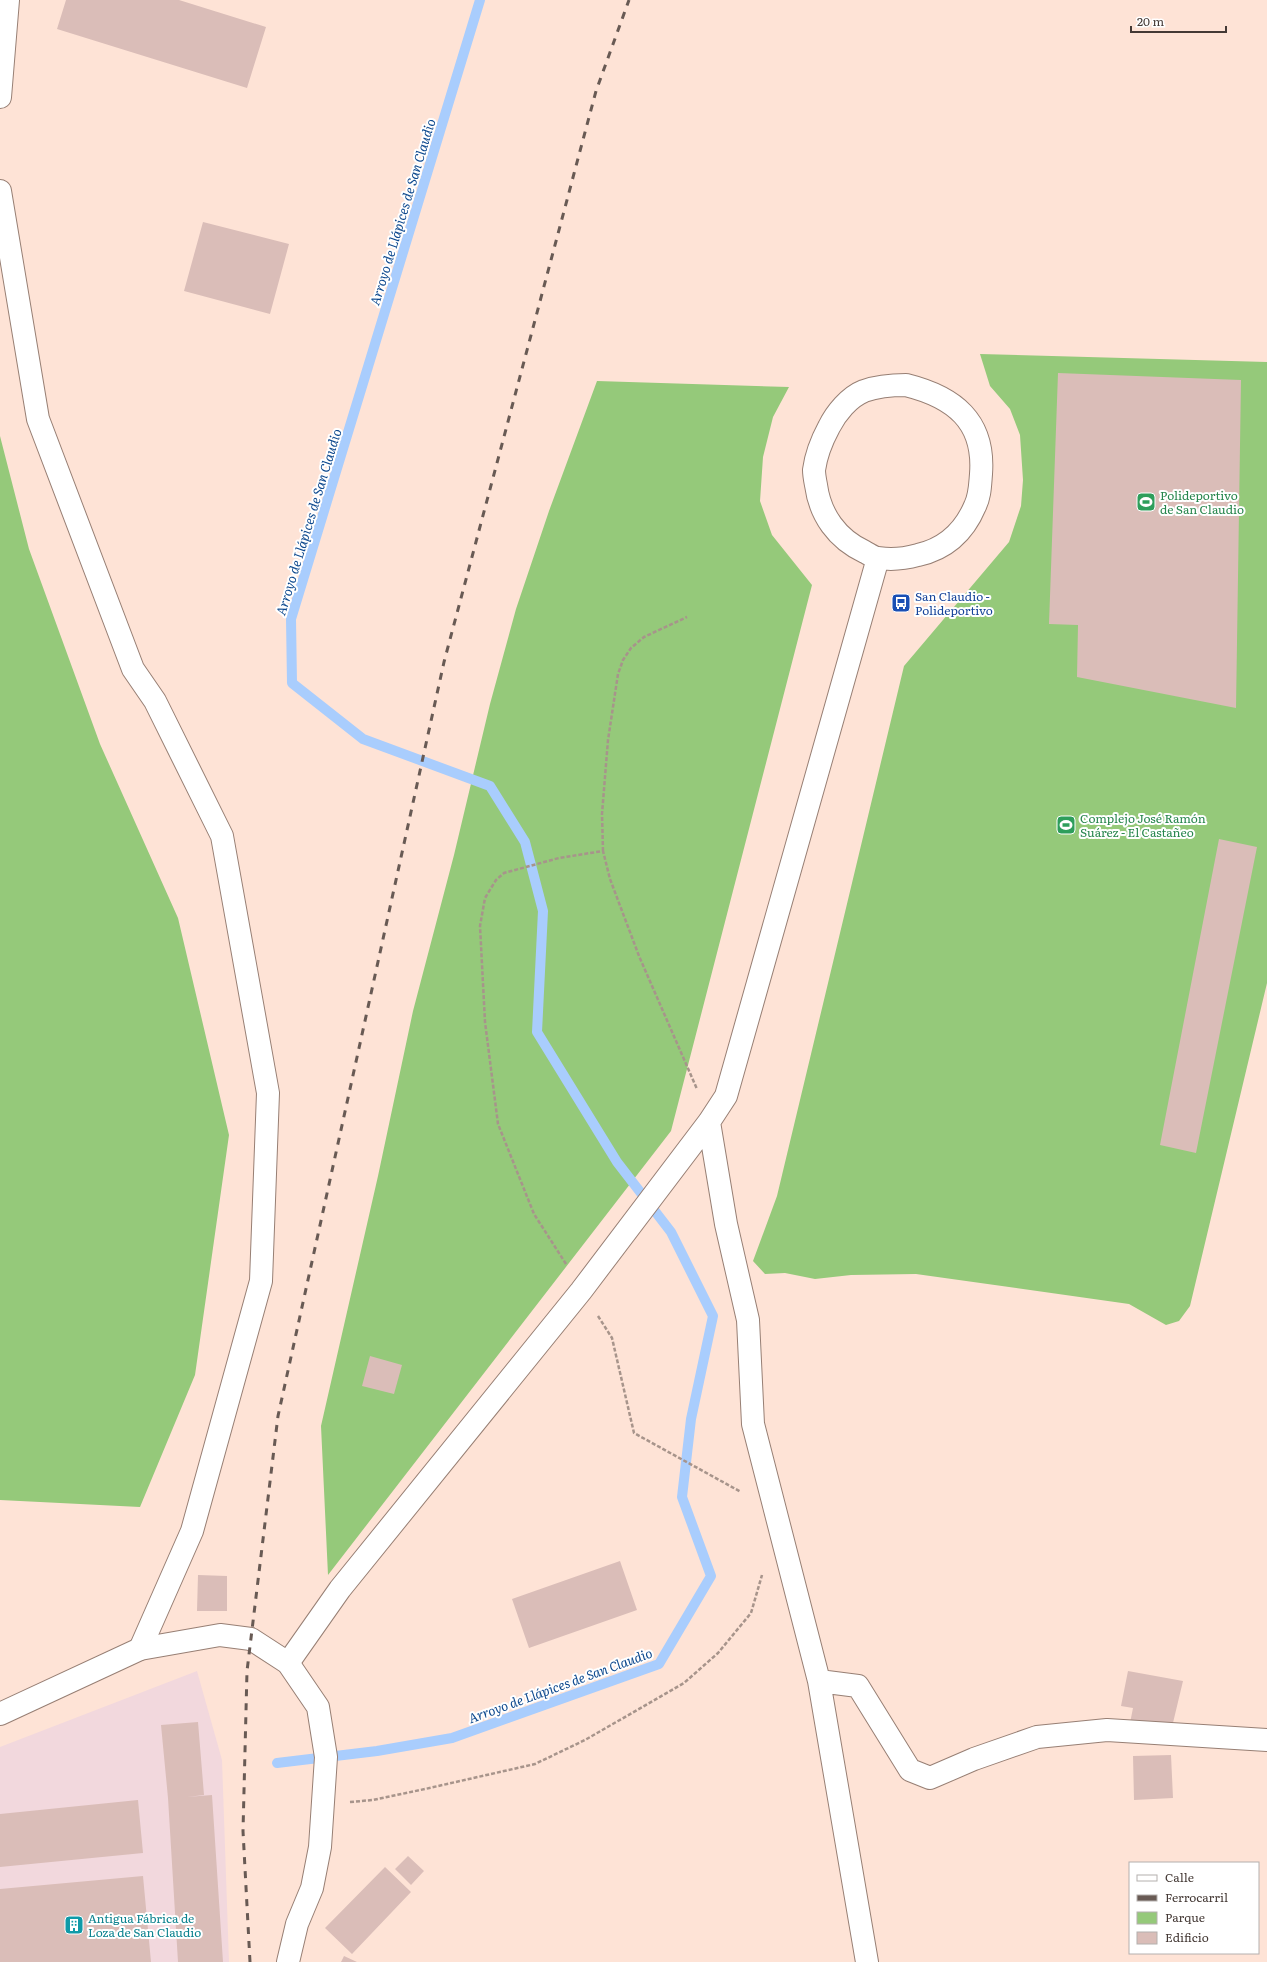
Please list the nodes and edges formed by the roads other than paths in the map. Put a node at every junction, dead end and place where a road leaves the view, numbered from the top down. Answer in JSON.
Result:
{"nodes":[{"id":1,"x":8,"y":0,"type":"edge"},
{"id":2,"x":0,"y":98,"type":"edge"},
{"id":3,"x":0,"y":191,"type":"edge"},
{"id":4,"x":878,"y":558,"type":"junction"},
{"id":5,"x":709,"y":1122,"type":"junction"},
{"id":6,"x":140,"y":1649,"type":"junction"},
{"id":7,"x":288,"y":1662,"type":"junction"},
{"id":8,"x":819,"y":1681,"type":"junction"},
{"id":9,"x":0,"y":1714,"type":"edge"},
{"id":10,"x":1267,"y":1740,"type":"edge"},
{"id":11,"x":288,"y":1962,"type":"edge"},
{"id":12,"x":867,"y":1962,"type":"edge"}],
"edges":[{"from":1,"to":2,"type":"street"},
{"from":3,"to":6,"type":"street"},
{"from":4,"to":4,"type":"street"},
{"from":4,"to":5,"type":"street"},
{"from":5,"to":7,"type":"street"},
{"from":5,"to":8,"type":"street"},
{"from":6,"to":7,"type":"street"},
{"from":6,"to":9,"type":"street"},
{"from":7,"to":11,"type":"street"},
{"from":8,"to":10,"type":"street"},
{"from":8,"to":12,"type":"street"}]}
